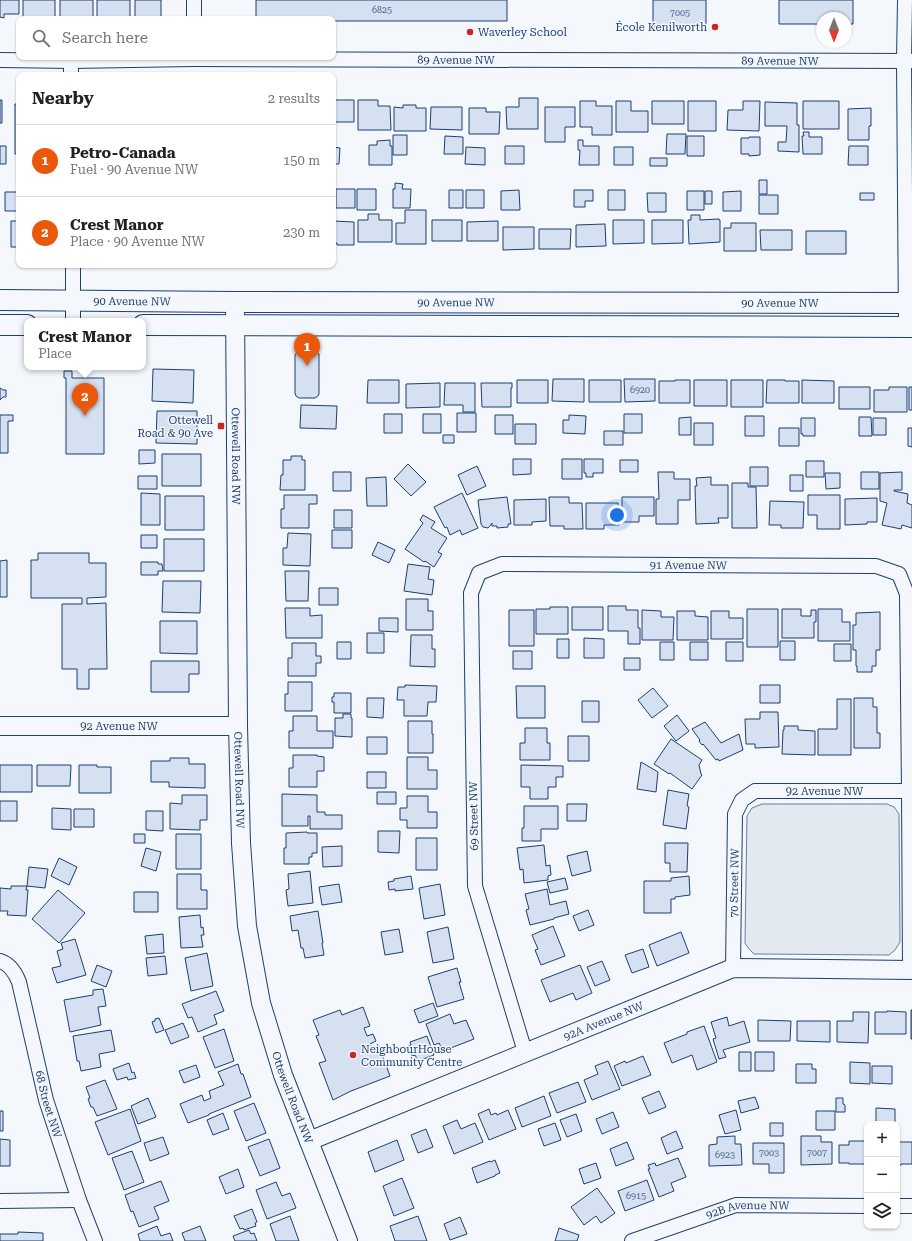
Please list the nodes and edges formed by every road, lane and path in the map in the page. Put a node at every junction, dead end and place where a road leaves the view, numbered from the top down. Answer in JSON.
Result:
{"nodes":[{"id":1,"x":194,"y":0,"type":"edge"},
{"id":2,"x":905,"y":0,"type":"edge"},
{"id":3,"x":194,"y":16,"type":"edge"},
{"id":4,"x":336,"y":59,"type":"edge"},
{"id":5,"x":0,"y":60,"type":"edge"},
{"id":6,"x":112,"y":60,"type":"edge"},
{"id":7,"x":71,"y":61,"type":"junction"},
{"id":8,"x":908,"y":61,"type":"edge"},
{"id":9,"x":71,"y":72,"type":"edge"},
{"id":10,"x":73,"y":268,"type":"edge"},
{"id":11,"x":0,"y":300,"type":"edge"},
{"id":12,"x":74,"y":300,"type":"junction"},
{"id":13,"x":235,"y":302,"type":"junction"},
{"id":14,"x":909,"y":303,"type":"edge"},
{"id":15,"x":73,"y":318,"type":"edge"},
{"id":16,"x":0,"y":325,"type":"edge"},
{"id":17,"x":24,"y":325,"type":"edge"},
{"id":18,"x":146,"y":325,"type":"edge"},
{"id":19,"x":235,"y":325,"type":"junction"},
{"id":20,"x":909,"y":327,"type":"edge"},
{"id":21,"x":479,"y":573,"type":"joint"},
{"id":22,"x":0,"y":726,"type":"edge"},
{"id":23,"x":238,"y":726,"type":"junction"},
{"id":24,"x":909,"y":791,"type":"junction"},
{"id":25,"x":742,"y":800,"type":"joint"},
{"id":26,"x":4,"y":963,"type":"edge"},
{"id":27,"x":733,"y":968,"type":"junction"},
{"id":28,"x":911,"y":970,"type":"edge"},
{"id":29,"x":525,"y":1052,"type":"junction"},
{"id":30,"x":309,"y":1141,"type":"junction"},
{"id":31,"x":79,"y":1200,"type":"junction"},
{"id":32,"x":0,"y":1201,"type":"edge"},
{"id":33,"x":864,"y":1206,"type":"edge"},
{"id":34,"x":900,"y":1206,"type":"edge"},
{"id":35,"x":912,"y":1206,"type":"edge"},
{"id":36,"x":94,"y":1241,"type":"edge"},
{"id":37,"x":348,"y":1241,"type":"edge"},
{"id":38,"x":632,"y":1241,"type":"edge"}],
"edges":[{"from":1,"to":3,"type":"street"},
{"from":2,"to":8,"type":"street"},
{"from":4,"to":8,"type":"street","name":"89 Avenue NW"},
{"from":5,"to":7,"type":"street","name":"89 Avenue NW"},
{"from":6,"to":7,"type":"street","name":"89 Avenue NW"},
{"from":7,"to":9,"type":"street"},
{"from":8,"to":14,"type":"street"},
{"from":10,"to":12,"type":"street"},
{"from":11,"to":12,"type":"main road","name":"90 Avenue NW"},
{"from":12,"to":13,"type":"main road","name":"90 Avenue NW"},
{"from":12,"to":15,"type":"street"},
{"from":13,"to":14,"type":"main road","name":"90 Avenue NW"},
{"from":13,"to":19,"type":"street","name":"Ottewell Road NW"},
{"from":14,"to":20,"type":"street"},
{"from":16,"to":17,"type":"main road"},
{"from":18,"to":19,"type":"main road"},
{"from":19,"to":20,"type":"main road"},
{"from":19,"to":23,"type":"street","name":"Ottewell Road NW"},
{"from":21,"to":24,"type":"street","name":"91 Avenue NW"},
{"from":21,"to":29,"type":"street","name":"69 Street NW"},
{"from":22,"to":23,"type":"street","name":"92 Avenue NW"},
{"from":23,"to":30,"type":"street","name":"Ottewell Road NW"},
{"from":24,"to":25,"type":"street","name":"92 Avenue NW"},
{"from":24,"to":28,"type":"street"},
{"from":25,"to":27,"type":"street","name":"70 Street NW"},
{"from":26,"to":31,"type":"street","name":"68 Street NW"},
{"from":27,"to":28,"type":"street","name":"92A Avenue NW"},
{"from":27,"to":29,"type":"street","name":"92A Avenue NW"},
{"from":29,"to":30,"type":"street","name":"92A Avenue NW"},
{"from":30,"to":37,"type":"street","name":"Ottewell Road NW"},
{"from":31,"to":32,"type":"street"},
{"from":31,"to":36,"type":"street","name":"68 Street NW"},
{"from":33,"to":38,"type":"street","name":"92B Avenue NW"},
{"from":34,"to":35,"type":"street"}]}
